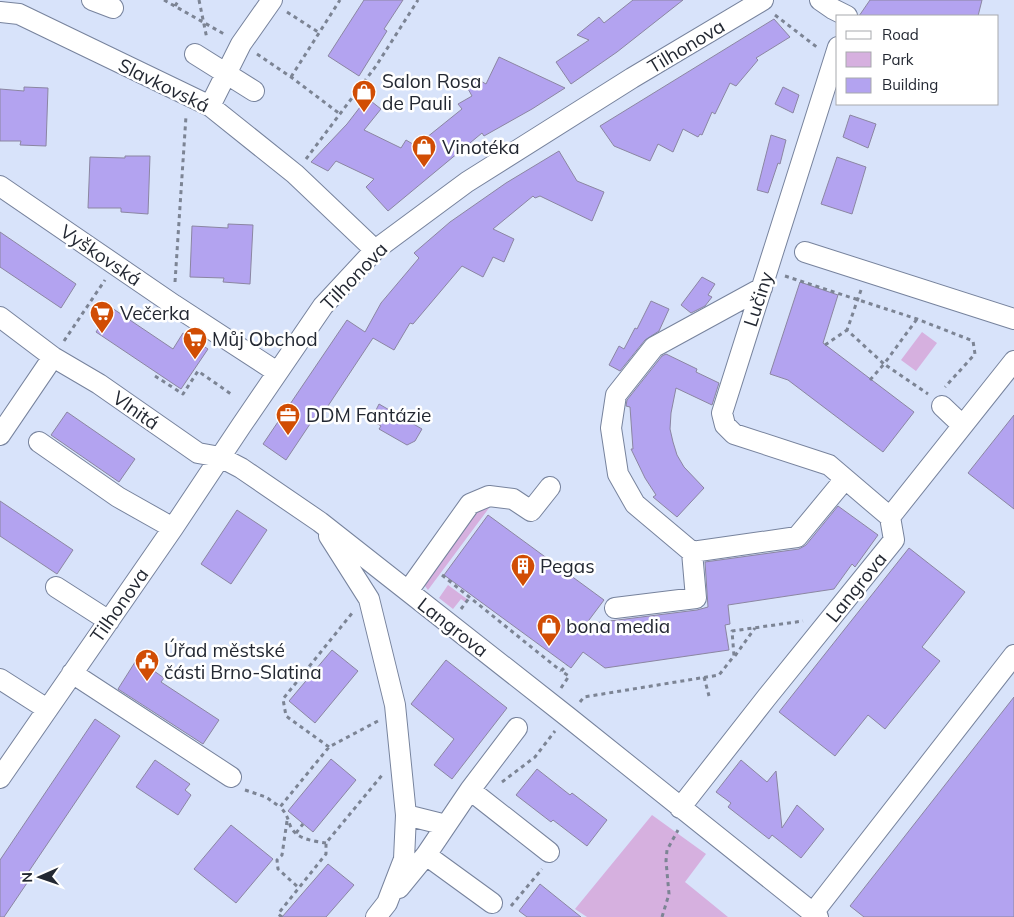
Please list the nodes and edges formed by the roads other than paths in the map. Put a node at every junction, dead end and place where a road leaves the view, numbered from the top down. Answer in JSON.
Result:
{"nodes":[{"id":1,"x":92,"y":0,"type":"edge"},
{"id":2,"x":820,"y":0,"type":"edge"},
{"id":3,"x":856,"y":0,"type":"edge"},
{"id":4,"x":271,"y":1,"type":"edge"},
{"id":5,"x":769,"y":7,"type":"edge"},
{"id":6,"x":113,"y":8,"type":"dead end"},
{"id":7,"x":14,"y":9,"type":"edge"},
{"id":8,"x":845,"y":15,"type":"edge"},
{"id":9,"x":848,"y":15,"type":"edge"},
{"id":10,"x":836,"y":53,"type":"edge"},
{"id":11,"x":195,"y":54,"type":"dead end"},
{"id":12,"x":225,"y":72,"type":"junction"},
{"id":13,"x":254,"y":90,"type":"dead end"},
{"id":14,"x":210,"y":106,"type":"junction"},
{"id":15,"x":0,"y":186,"type":"edge"},
{"id":16,"x":375,"y":250,"type":"junction"},
{"id":17,"x":805,"y":252,"type":"dead end"},
{"id":18,"x":765,"y":280,"type":"junction"},
{"id":19,"x":0,"y":317,"type":"edge"},
{"id":20,"x":1014,"y":319,"type":"edge"},
{"id":21,"x":53,"y":357,"type":"junction"},
{"id":22,"x":1014,"y":361,"type":"edge"},
{"id":23,"x":278,"y":372,"type":"junction"},
{"id":24,"x":939,"y":399,"type":"road end"},
{"id":25,"x":962,"y":425,"type":"junction"},
{"id":26,"x":0,"y":435,"type":"edge"},
{"id":27,"x":39,"y":442,"type":"dead end"},
{"id":28,"x":220,"y":458,"type":"junction"},
{"id":29,"x":845,"y":479,"type":"junction"},
{"id":30,"x":550,"y":486,"type":"dead end"},
{"id":31,"x":890,"y":517,"type":"junction"},
{"id":32,"x":320,"y":522,"type":"junction"},
{"id":33,"x":173,"y":528,"type":"junction"},
{"id":34,"x":692,"y":552,"type":"junction"},
{"id":35,"x":56,"y":588,"type":"dead end"},
{"id":36,"x":408,"y":591,"type":"junction"},
{"id":37,"x":616,"y":608,"type":"dead end"},
{"id":38,"x":108,"y":621,"type":"junction"},
{"id":39,"x":1014,"y":655,"type":"edge"},
{"id":40,"x":72,"y":673,"type":"junction"},
{"id":41,"x":0,"y":679,"type":"edge"},
{"id":42,"x":46,"y":709,"type":"junction"},
{"id":43,"x":518,"y":728,"type":"dead end"},
{"id":44,"x":231,"y":777,"type":"road end"},
{"id":45,"x":0,"y":778,"type":"edge"},
{"id":46,"x":470,"y":790,"type":"junction"},
{"id":47,"x":406,"y":815,"type":"junction"},
{"id":48,"x":680,"y":818,"type":"junction"},
{"id":49,"x":446,"y":825,"type":"junction"},
{"id":50,"x":548,"y":852,"type":"dead end"},
{"id":51,"x":426,"y":855,"type":"junction"},
{"id":52,"x":492,"y":903,"type":"dead end"},
{"id":53,"x":382,"y":910,"type":"edge"},
{"id":54,"x":816,"y":915,"type":"edge"}],
"edges":[{"from":1,"to":6,"type":"street"},
{"from":2,"to":8,"type":"street"},
{"from":3,"to":9,"type":"street"},
{"from":4,"to":12,"type":"street"},
{"from":5,"to":16,"type":"street","name":"Tilhonova"},
{"from":7,"to":14,"type":"street","name":"Slavkovská"},
{"from":10,"to":18,"type":"street","name":"Lučiny"},
{"from":11,"to":12,"type":"street"},
{"from":12,"to":13,"type":"street"},
{"from":12,"to":14,"type":"street"},
{"from":14,"to":16,"type":"street","name":"Slavkovská"},
{"from":15,"to":23,"type":"street","name":"Vyškovská"},
{"from":16,"to":23,"type":"street","name":"Tilhonova"},
{"from":17,"to":20,"type":"street"},
{"from":18,"to":29,"type":"street","name":"Lučiny"},
{"from":18,"to":34,"type":"street"},
{"from":19,"to":21,"type":"street","name":"Vlnitá"},
{"from":21,"to":26,"type":"street"},
{"from":21,"to":28,"type":"street","name":"Vlnitá"},
{"from":22,"to":25,"type":"street"},
{"from":23,"to":28,"type":"street","name":"Tilhonova"},
{"from":24,"to":25,"type":"street"},
{"from":25,"to":31,"type":"street"},
{"from":27,"to":33,"type":"street"},
{"from":28,"to":32,"type":"street","name":"Langrova"},
{"from":28,"to":33,"type":"street","name":"Tilhonova"},
{"from":29,"to":31,"type":"street","name":"Lučiny"},
{"from":29,"to":34,"type":"street"},
{"from":30,"to":36,"type":"street"},
{"from":31,"to":48,"type":"street","name":"Langrova"},
{"from":32,"to":36,"type":"street","name":"Langrova"},
{"from":32,"to":47,"type":"street","name":"Langrova"},
{"from":33,"to":38,"type":"street","name":"Tilhonova"},
{"from":34,"to":37,"type":"street"},
{"from":35,"to":38,"type":"street"},
{"from":36,"to":48,"type":"street","name":"Langrova"},
{"from":38,"to":40,"type":"street","name":"Tilhonova"},
{"from":39,"to":54,"type":"street"},
{"from":40,"to":42,"type":"street","name":"Tilhonova"},
{"from":40,"to":44,"type":"street"},
{"from":41,"to":42,"type":"street"},
{"from":42,"to":45,"type":"street","name":"Tilhonova"},
{"from":43,"to":46,"type":"street","name":"Langrova"},
{"from":46,"to":49,"type":"street","name":"Langrova"},
{"from":46,"to":50,"type":"street"},
{"from":47,"to":49,"type":"street"},
{"from":47,"to":53,"type":"street","name":"Langrova"},
{"from":48,"to":54,"type":"street","name":"Langrova"},
{"from":49,"to":51,"type":"street","name":"Langrova"},
{"from":51,"to":52,"type":"street"},
{"from":51,"to":53,"type":"street","name":"Langrova"}]}
